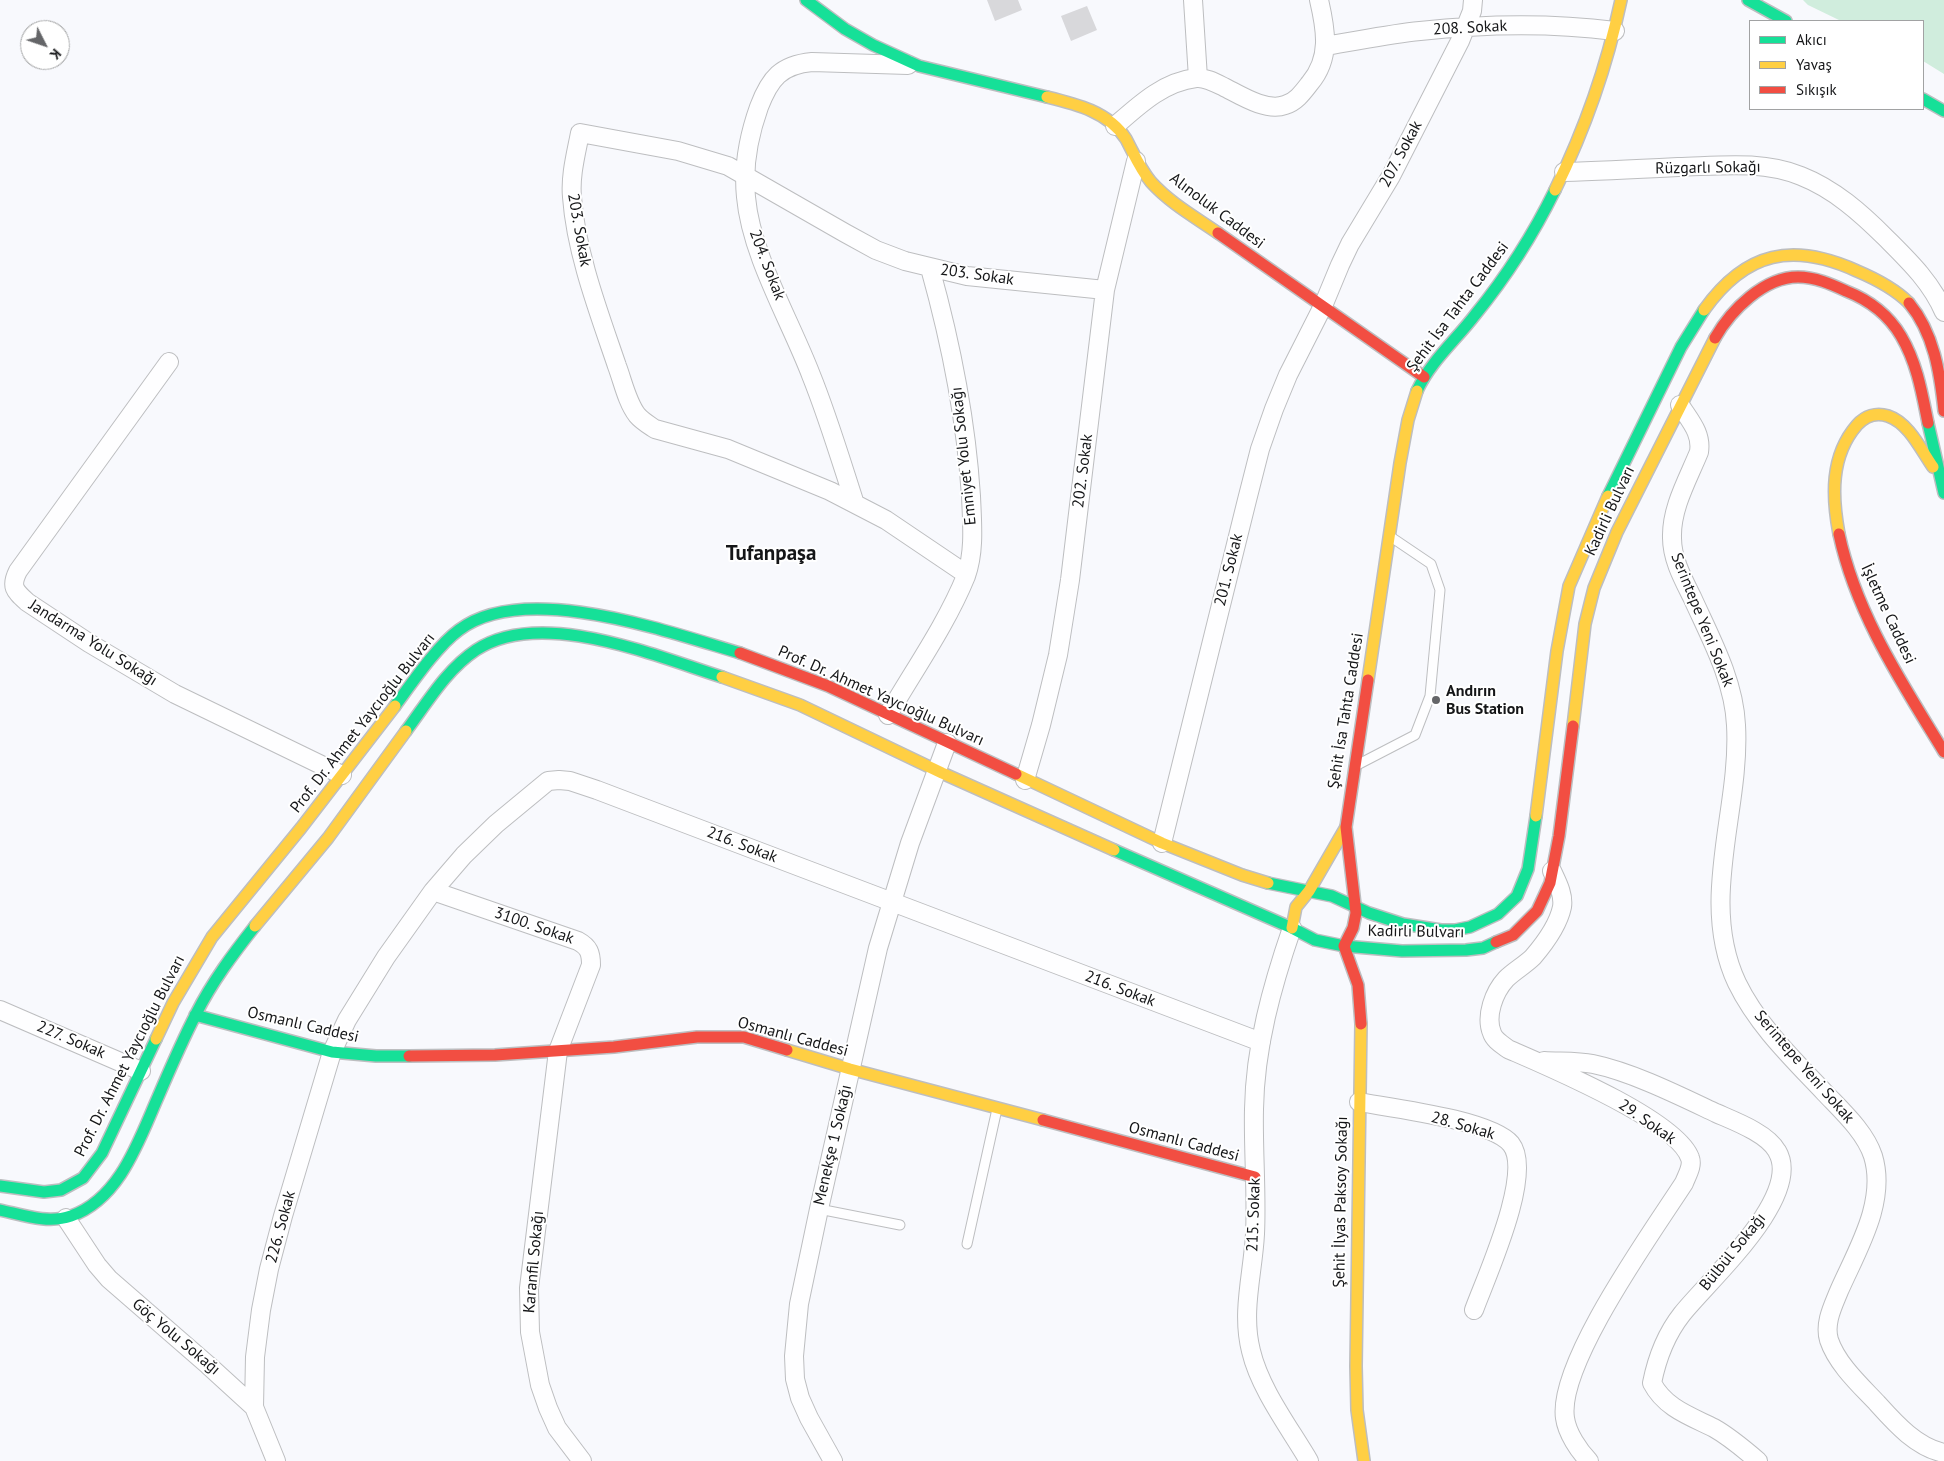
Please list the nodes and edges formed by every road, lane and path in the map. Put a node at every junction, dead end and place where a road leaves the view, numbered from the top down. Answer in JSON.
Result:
{"nodes":[{"id":1,"x":806,"y":0,"type":"edge"},
{"id":2,"x":1319,"y":0,"type":"edge"},
{"id":3,"x":1473,"y":0,"type":"edge"},
{"id":4,"x":1621,"y":0,"type":"edge"},
{"id":5,"x":1748,"y":0,"type":"edge"},
{"id":6,"x":1189,"y":2,"type":"edge"},
{"id":7,"x":1784,"y":20,"type":"edge"},
{"id":8,"x":1466,"y":27,"type":"junction"},
{"id":9,"x":1615,"y":31,"type":"junction"},
{"id":10,"x":1326,"y":46,"type":"junction"},
{"id":11,"x":919,"y":66,"type":"junction"},
{"id":12,"x":1198,"y":78,"type":"junction"},
{"id":13,"x":1924,"y":100,"type":"edge"},
{"id":14,"x":1944,"y":111,"type":"edge"},
{"id":15,"x":1115,"y":126,"type":"junction"},
{"id":16,"x":1136,"y":161,"type":"junction"},
{"id":17,"x":1564,"y":172,"type":"junction"},
{"id":18,"x":745,"y":176,"type":"junction"},
{"id":19,"x":930,"y":268,"type":"junction"},
{"id":20,"x":1105,"y":290,"type":"junction"},
{"id":21,"x":1323,"y":306,"type":"junction"},
{"id":22,"x":1944,"y":312,"type":"edge"},
{"id":23,"x":169,"y":362,"type":"dead end"},
{"id":24,"x":1424,"y":377,"type":"junction"},
{"id":25,"x":1680,"y":405,"type":"junction"},
{"id":26,"x":1944,"y":411,"type":"edge"},
{"id":27,"x":1944,"y":454,"type":"edge"},
{"id":28,"x":1943,"y":484,"type":"edge"},
{"id":29,"x":856,"y":504,"type":"junction"},
{"id":30,"x":1389,"y":536,"type":"junction"},
{"id":31,"x":966,"y":574,"type":"junction"},
{"id":32,"x":888,"y":715,"type":"junction"},
{"id":33,"x":1937,"y":728,"type":"edge"},
{"id":34,"x":948,"y":743,"type":"junction"},
{"id":35,"x":1944,"y":752,"type":"edge"},
{"id":36,"x":1354,"y":767,"type":"junction"},
{"id":37,"x":936,"y":770,"type":"junction"},
{"id":38,"x":342,"y":776,"type":"junction"},
{"id":39,"x":1025,"y":780,"type":"junction"},
{"id":40,"x":1346,"y":827,"type":"junction"},
{"id":41,"x":1162,"y":843,"type":"junction"},
{"id":42,"x":1552,"y":871,"type":"junction"},
{"id":43,"x":432,"y":891,"type":"junction"},
{"id":44,"x":1309,"y":891,"type":"junction"},
{"id":45,"x":891,"y":902,"type":"junction"},
{"id":46,"x":1356,"y":907,"type":"junction"},
{"id":47,"x":1292,"y":928,"type":"junction"},
{"id":48,"x":1344,"y":946,"type":"junction"},
{"id":49,"x":0,"y":1010,"type":"edge"},
{"id":50,"x":195,"y":1015,"type":"junction"},
{"id":51,"x":1261,"y":1042,"type":"junction"},
{"id":52,"x":558,"y":1051,"type":"junction"},
{"id":53,"x":332,"y":1052,"type":"junction"},
{"id":54,"x":1536,"y":1061,"type":"junction"},
{"id":55,"x":850,"y":1069,"type":"junction"},
{"id":56,"x":141,"y":1071,"type":"junction"},
{"id":57,"x":1359,"y":1102,"type":"junction"},
{"id":58,"x":997,"y":1109,"type":"junction"},
{"id":59,"x":1255,"y":1177,"type":"junction"},
{"id":60,"x":0,"y":1186,"type":"edge"},
{"id":61,"x":819,"y":1209,"type":"junction"},
{"id":62,"x":0,"y":1210,"type":"edge"},
{"id":63,"x":66,"y":1218,"type":"junction"},
{"id":64,"x":900,"y":1225,"type":"dead end"},
{"id":65,"x":967,"y":1244,"type":"dead end"},
{"id":66,"x":1474,"y":1310,"type":"dead end"},
{"id":67,"x":254,"y":1407,"type":"junction"},
{"id":68,"x":1944,"y":1453,"type":"edge"},
{"id":69,"x":276,"y":1461,"type":"edge"},
{"id":70,"x":582,"y":1461,"type":"edge"},
{"id":71,"x":833,"y":1461,"type":"edge"},
{"id":72,"x":1309,"y":1461,"type":"edge"},
{"id":73,"x":1364,"y":1461,"type":"edge"},
{"id":74,"x":1589,"y":1461,"type":"edge"},
{"id":75,"x":1758,"y":1461,"type":"edge"}],
"edges":[{"from":1,"to":11,"type":"main road","name":"Alınoluk Caddesi"},
{"from":2,"to":10,"type":"street"},
{"from":3,"to":8,"type":"street","name":"207. Sokak"},
{"from":4,"to":9,"type":"main road","name":"Şehit İsa Tahta Caddesi"},
{"from":5,"to":7,"type":"main road"},
{"from":6,"to":12,"type":"street"},
{"from":8,"to":9,"type":"street","name":"208. Sokak"},
{"from":8,"to":10,"type":"street","name":"208. Sokak"},
{"from":8,"to":21,"type":"street","name":"207. Sokak"},
{"from":9,"to":17,"type":"main road","name":"Şehit İsa Tahta Caddesi"},
{"from":10,"to":12,"type":"street"},
{"from":11,"to":15,"type":"main road","name":"Alınoluk Caddesi"},
{"from":11,"to":18,"type":"street","name":"204. Sokak"},
{"from":12,"to":15,"type":"street"},
{"from":13,"to":14,"type":"main road"},
{"from":15,"to":16,"type":"main road","name":"Alınoluk Caddesi"},
{"from":16,"to":20,"type":"street","name":"202. Sokak"},
{"from":16,"to":21,"type":"main road","name":"Alınoluk Caddesi"},
{"from":17,"to":22,"type":"street","name":"Rüzgarlı Sokağı"},
{"from":17,"to":24,"type":"main road","name":"Şehit İsa Tahta Caddesi"},
{"from":18,"to":19,"type":"street","name":"203. Sokak"},
{"from":18,"to":29,"type":"street","name":"204. Sokak"},
{"from":18,"to":29,"type":"street","name":"203. Sokak"},
{"from":19,"to":20,"type":"street","name":"203. Sokak"},
{"from":19,"to":31,"type":"street","name":"Emniyet Yolu Sokağı"},
{"from":20,"to":39,"type":"street","name":"202. Sokak"},
{"from":21,"to":24,"type":"main road","name":"Alınoluk Caddesi"},
{"from":21,"to":41,"type":"street","name":"201. Sokak"},
{"from":23,"to":38,"type":"street","name":"Jandarma Yolu Sokağı"},
{"from":24,"to":30,"type":"main road","name":"Şehit İsa Tahta Caddesi"},
{"from":25,"to":28,"type":"main road","name":"Kadirli Bulvarı"},
{"from":25,"to":42,"type":"main road","name":"Kadirli Bulvarı"},
{"from":25,"to":68,"type":"street","name":"Serintepe Yeni Sokak"},
{"from":26,"to":46,"type":"main road","name":"Kadirli Bulvarı"},
{"from":27,"to":28,"type":"main road"},
{"from":28,"to":33,"type":"main road","name":"İşletme Caddesi"},
{"from":29,"to":31,"type":"street","name":"203. Sokak"},
{"from":30,"to":36,"type":"main road","name":"Şehit İsa Tahta Caddesi"},
{"from":30,"to":36,"type":"lane"},
{"from":31,"to":32,"type":"street","name":"Emniyet Yolu Sokağı"},
{"from":32,"to":34,"type":"main road","name":"Prof. Dr. Ahmet Yaycıoğlu Bulvarı"},
{"from":32,"to":38,"type":"main road","name":"Prof. Dr. Ahmet Yaycıoğlu Bulvarı"},
{"from":33,"to":35,"type":"main road","name":"İşletme Caddesi"},
{"from":34,"to":37,"type":"street","name":"Menekşe 1 Sokağı"},
{"from":34,"to":39,"type":"main road","name":"Prof. Dr. Ahmet Yaycıoğlu Bulvarı"},
{"from":36,"to":40,"type":"main road","name":"Şehit İsa Tahta Caddesi"},
{"from":37,"to":45,"type":"street","name":"Menekşe 1 Sokağı"},
{"from":37,"to":47,"type":"main road"},
{"from":37,"to":50,"type":"main road"},
{"from":38,"to":56,"type":"main road","name":"Prof. Dr. Ahmet Yaycıoğlu Bulvarı"},
{"from":39,"to":41,"type":"main road","name":"Prof. Dr. Ahmet Yaycıoğlu Bulvarı"},
{"from":40,"to":44,"type":"main road","name":"Şehit İsa Tahta Caddesi"},
{"from":40,"to":46,"type":"main road","name":"Şehit İsa Tahta Caddesi"},
{"from":41,"to":44,"type":"main road","name":"Prof. Dr. Ahmet Yaycıoğlu Bulvarı"},
{"from":42,"to":48,"type":"main road","name":"Kadirli Bulvarı"},
{"from":42,"to":54,"type":"street","name":"29. Sokak"},
{"from":43,"to":45,"type":"street","name":"216. Sokak"},
{"from":43,"to":52,"type":"street","name":"3100. Sokak"},
{"from":43,"to":53,"type":"street","name":"216. Sokak"},
{"from":44,"to":46,"type":"main road","name":"Kadirli Bulvarı"},
{"from":44,"to":47,"type":"main road"},
{"from":45,"to":51,"type":"street","name":"216. Sokak"},
{"from":45,"to":55,"type":"street","name":"Menekşe 1 Sokağı"},
{"from":46,"to":48,"type":"main road","name":"Kadirli Bulvarı"},
{"from":47,"to":48,"type":"main road","name":"Kadirli Bulvarı"},
{"from":47,"to":51,"type":"street","name":"215. Sokak"},
{"from":48,"to":57,"type":"main road","name":"Şehit İlyas Paksoy Sokağı"},
{"from":49,"to":56,"type":"street","name":"227. Sokak"},
{"from":50,"to":53,"type":"main road","name":"Osmanlı Caddesi"},
{"from":50,"to":63,"type":"main road"},
{"from":51,"to":59,"type":"street","name":"215. Sokak"},
{"from":52,"to":53,"type":"main road","name":"Osmanlı Caddesi"},
{"from":52,"to":55,"type":"main road","name":"Osmanlı Caddesi"},
{"from":52,"to":70,"type":"street","name":"Karanfil Sokağı"},
{"from":53,"to":67,"type":"street","name":"226. Sokak"},
{"from":54,"to":74,"type":"street","name":"29. Sokak"},
{"from":54,"to":75,"type":"street","name":"Bülbül Sokağı"},
{"from":55,"to":58,"type":"main road","name":"Osmanlı Caddesi"},
{"from":55,"to":61,"type":"street","name":"Menekşe 1 Sokağı"},
{"from":56,"to":60,"type":"main road","name":"Prof. Dr. Ahmet Yaycıoğlu Bulvarı"},
{"from":57,"to":66,"type":"street","name":"28. Sokak"},
{"from":57,"to":73,"type":"main road","name":"Şehit İlyas Paksoy Sokağı"},
{"from":58,"to":59,"type":"main road","name":"Osmanlı Caddesi"},
{"from":58,"to":65,"type":"lane"},
{"from":59,"to":72,"type":"street","name":"215. Sokak"},
{"from":61,"to":64,"type":"lane"},
{"from":61,"to":71,"type":"street","name":"Menekşe 1 Sokağı"},
{"from":62,"to":63,"type":"main road"},
{"from":63,"to":67,"type":"street","name":"Göç Yolu Sokağı"},
{"from":67,"to":69,"type":"street","name":"Göç Yolu Sokağı"}]}
